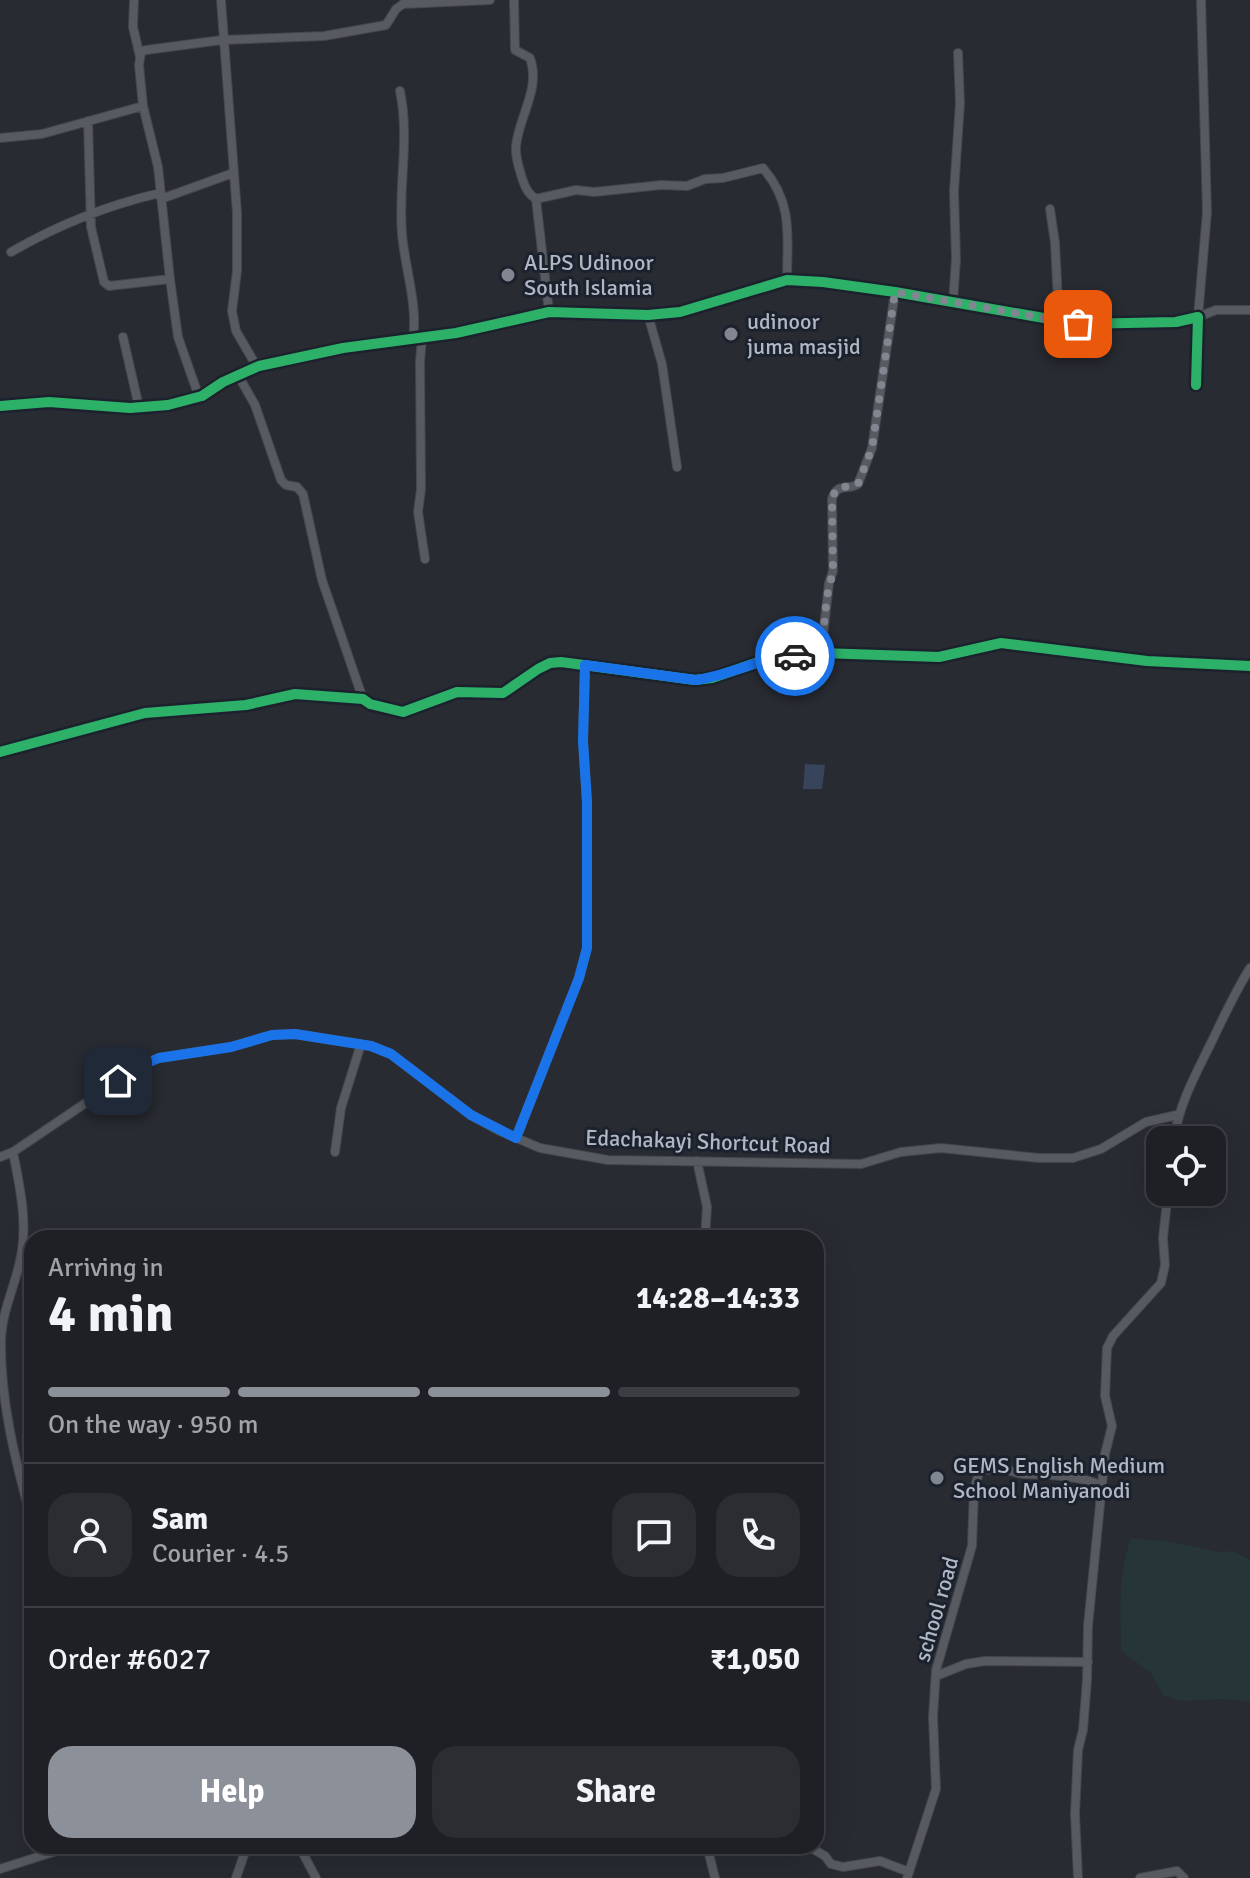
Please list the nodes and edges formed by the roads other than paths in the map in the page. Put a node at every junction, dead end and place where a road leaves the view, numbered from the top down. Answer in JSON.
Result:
{"nodes":[{"id":1,"x":134,"y":0,"type":"edge"},
{"id":2,"x":221,"y":0,"type":"edge"},
{"id":3,"x":490,"y":0,"type":"edge"},
{"id":4,"x":514,"y":0,"type":"edge"},
{"id":5,"x":1201,"y":0,"type":"edge"},
{"id":6,"x":222,"y":40,"type":"junction"},
{"id":7,"x":958,"y":53,"type":"dead end"},
{"id":8,"x":140,"y":57,"type":"junction"},
{"id":9,"x":400,"y":91,"type":"dead end"},
{"id":10,"x":143,"y":106,"type":"junction"},
{"id":11,"x":88,"y":121,"type":"junction"},
{"id":12,"x":0,"y":138,"type":"edge"},
{"id":13,"x":233,"y":173,"type":"junction"},
{"id":14,"x":161,"y":196,"type":"junction"},
{"id":15,"x":536,"y":199,"type":"junction"},
{"id":16,"x":1050,"y":209,"type":"dead end"},
{"id":17,"x":90,"y":214,"type":"junction"},
{"id":18,"x":11,"y":252,"type":"dead end"},
{"id":19,"x":170,"y":279,"type":"junction"},
{"id":20,"x":787,"y":280,"type":"junction"},
{"id":21,"x":895,"y":292,"type":"junction"},
{"id":22,"x":953,"y":302,"type":"junction"},
{"id":23,"x":1250,"y":310,"type":"edge"},
{"id":24,"x":549,"y":312,"type":"junction"},
{"id":25,"x":648,"y":315,"type":"junction"},
{"id":26,"x":1198,"y":317,"type":"junction"},
{"id":27,"x":1059,"y":321,"type":"junction"},
{"id":28,"x":123,"y":337,"type":"dead end"},
{"id":29,"x":417,"y":339,"type":"junction"},
{"id":30,"x":257,"y":367,"type":"junction"},
{"id":31,"x":238,"y":375,"type":"junction"},
{"id":32,"x":1196,"y":385,"type":"dead end"},
{"id":33,"x":199,"y":397,"type":"junction"},
{"id":34,"x":0,"y":406,"type":"edge"},
{"id":35,"x":139,"y":407,"type":"junction"},
{"id":36,"x":677,"y":467,"type":"dead end"},
{"id":37,"x":425,"y":559,"type":"dead end"},
{"id":38,"x":821,"y":653,"type":"junction"},
{"id":39,"x":585,"y":665,"type":"junction"},
{"id":40,"x":1250,"y":666,"type":"edge"},
{"id":41,"x":363,"y":699,"type":"junction"},
{"id":42,"x":0,"y":752,"type":"edge"},
{"id":43,"x":1250,"y":968,"type":"edge"},
{"id":44,"x":361,"y":1044,"type":"junction"},
{"id":45,"x":1177,"y":1115,"type":"junction"},
{"id":46,"x":1176,"y":1126,"type":"edge"},
{"id":47,"x":516,"y":1138,"type":"junction"},
{"id":48,"x":13,"y":1152,"type":"junction"},
{"id":49,"x":335,"y":1152,"type":"dead end"},
{"id":50,"x":0,"y":1157,"type":"edge"},
{"id":51,"x":697,"y":1161,"type":"junction"},
{"id":52,"x":1166,"y":1206,"type":"edge"},
{"id":53,"x":706,"y":1230,"type":"edge"},
{"id":54,"x":1102,"y":1486,"type":"junction"},
{"id":55,"x":24,"y":1487,"type":"edge"},
{"id":56,"x":1088,"y":1662,"type":"junction"},
{"id":57,"x":936,"y":1676,"type":"junction"},
{"id":58,"x":47,"y":1854,"type":"edge"},
{"id":59,"x":244,"y":1854,"type":"edge"},
{"id":60,"x":303,"y":1854,"type":"edge"},
{"id":61,"x":709,"y":1854,"type":"edge"},
{"id":62,"x":822,"y":1854,"type":"edge"},
{"id":63,"x":2,"y":1868,"type":"edge"},
{"id":64,"x":908,"y":1875,"type":"edge"},
{"id":65,"x":7,"y":1878,"type":"edge"},
{"id":66,"x":236,"y":1878,"type":"edge"},
{"id":67,"x":316,"y":1878,"type":"edge"},
{"id":68,"x":715,"y":1878,"type":"edge"},
{"id":69,"x":1078,"y":1878,"type":"edge"},
{"id":70,"x":1140,"y":1878,"type":"edge"},
{"id":71,"x":1184,"y":1878,"type":"edge"}],
"edges":[{"from":1,"to":8,"type":"street"},
{"from":2,"to":6,"type":"street"},
{"from":3,"to":6,"type":"street"},
{"from":4,"to":15,"type":"street"},
{"from":5,"to":26,"type":"street"},
{"from":6,"to":8,"type":"street"},
{"from":6,"to":13,"type":"street"},
{"from":7,"to":22,"type":"street"},
{"from":8,"to":10,"type":"street"},
{"from":9,"to":29,"type":"street"},
{"from":10,"to":11,"type":"street"},
{"from":10,"to":14,"type":"street"},
{"from":11,"to":12,"type":"street"},
{"from":11,"to":17,"type":"street"},
{"from":13,"to":14,"type":"street"},
{"from":13,"to":30,"type":"street"},
{"from":14,"to":17,"type":"street"},
{"from":14,"to":19,"type":"street"},
{"from":15,"to":20,"type":"street"},
{"from":15,"to":24,"type":"street"},
{"from":16,"to":27,"type":"street"},
{"from":17,"to":18,"type":"street"},
{"from":17,"to":19,"type":"street"},
{"from":19,"to":33,"type":"street"},
{"from":20,"to":21,"type":"street"},
{"from":20,"to":25,"type":"street"},
{"from":21,"to":22,"type":"street"},
{"from":21,"to":38,"type":"street"},
{"from":22,"to":27,"type":"street"},
{"from":23,"to":26,"type":"street"},
{"from":24,"to":25,"type":"street"},
{"from":24,"to":29,"type":"street"},
{"from":25,"to":36,"type":"street"},
{"from":26,"to":27,"type":"street"},
{"from":26,"to":32,"type":"street"},
{"from":28,"to":35,"type":"street"},
{"from":29,"to":30,"type":"street"},
{"from":29,"to":37,"type":"street"},
{"from":30,"to":31,"type":"street"},
{"from":31,"to":33,"type":"street"},
{"from":31,"to":41,"type":"street"},
{"from":33,"to":35,"type":"street"},
{"from":34,"to":35,"type":"street"},
{"from":38,"to":39,"type":"street"},
{"from":38,"to":40,"type":"street"},
{"from":39,"to":41,"type":"street"},
{"from":39,"to":47,"type":"street"},
{"from":41,"to":42,"type":"street"},
{"from":43,"to":45,"type":"street"},
{"from":44,"to":47,"type":"street","name":"Edachakayi Shortcut Road"},
{"from":44,"to":48,"type":"street","name":"Edachakayi Shortcut Road"},
{"from":44,"to":49,"type":"street"},
{"from":45,"to":46,"type":"street"},
{"from":45,"to":51,"type":"street","name":"Edachakayi Shortcut Road"},
{"from":47,"to":51,"type":"street","name":"Edachakayi Shortcut Road"},
{"from":48,"to":50,"type":"street","name":"Edachakayi Shortcut Road"},
{"from":48,"to":55,"type":"street"},
{"from":51,"to":53,"type":"street"},
{"from":52,"to":54,"type":"street"},
{"from":54,"to":56,"type":"street"},
{"from":54,"to":57,"type":"street","name":"school road"},
{"from":56,"to":57,"type":"street"},
{"from":56,"to":69,"type":"street"},
{"from":57,"to":64,"type":"street","name":"school road"},
{"from":58,"to":63,"type":"street"},
{"from":59,"to":66,"type":"street"},
{"from":60,"to":67,"type":"street"},
{"from":61,"to":68,"type":"street"},
{"from":62,"to":64,"type":"street"},
{"from":63,"to":65,"type":"street"},
{"from":70,"to":71,"type":"street"}]}
